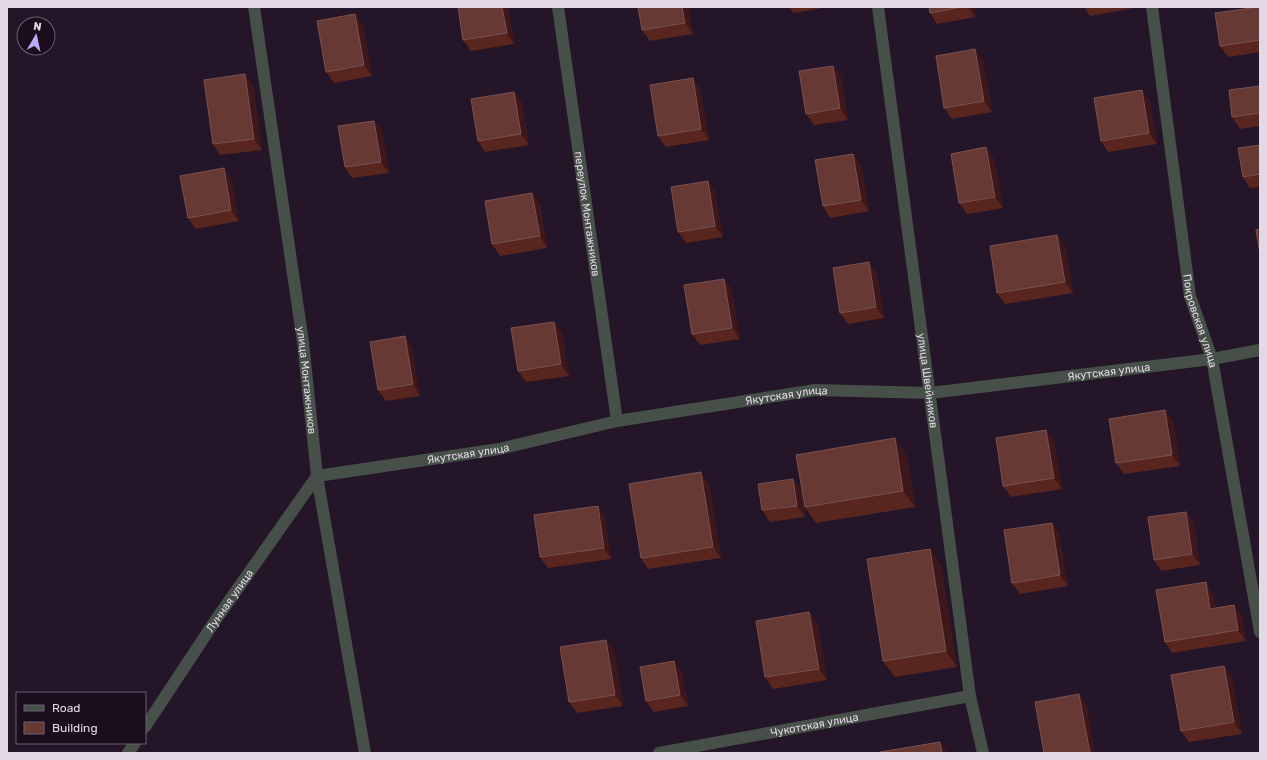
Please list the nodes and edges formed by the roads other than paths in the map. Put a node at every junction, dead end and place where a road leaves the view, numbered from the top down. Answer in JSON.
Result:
{"nodes":[{"id":1,"x":254,"y":7,"type":"edge"},
{"id":2,"x":558,"y":7,"type":"edge"},
{"id":3,"x":878,"y":7,"type":"edge"},
{"id":4,"x":1152,"y":7,"type":"edge"},
{"id":5,"x":1260,"y":350,"type":"edge"},
{"id":6,"x":1212,"y":359,"type":"junction"},
{"id":7,"x":930,"y":393,"type":"junction"},
{"id":8,"x":617,"y":421,"type":"junction"},
{"id":9,"x":317,"y":476,"type":"junction"},
{"id":10,"x":1260,"y":632,"type":"edge"},
{"id":11,"x":970,"y":696,"type":"junction"},
{"id":12,"x":146,"y":725,"type":"edge"},
{"id":13,"x":133,"y":744,"type":"edge"},
{"id":14,"x":128,"y":753,"type":"edge"},
{"id":15,"x":365,"y":753,"type":"edge"},
{"id":16,"x":659,"y":753,"type":"edge"},
{"id":17,"x":983,"y":753,"type":"edge"}],
"edges":[{"from":1,"to":9,"type":"street","name":"улица Монтажников"},
{"from":2,"to":8,"type":"street","name":"переулок Монтажников"},
{"from":3,"to":7,"type":"street","name":"улица Швейников"},
{"from":4,"to":6,"type":"street","name":"Покровская улица"},
{"from":5,"to":6,"type":"street","name":"Якутская улица"},
{"from":6,"to":7,"type":"street","name":"Якутская улица"},
{"from":6,"to":10,"type":"street","name":"Покровская улица"},
{"from":7,"to":8,"type":"street","name":"Якутская улица"},
{"from":7,"to":11,"type":"street","name":"улица Швейников"},
{"from":8,"to":9,"type":"street","name":"Якутская улица"},
{"from":9,"to":12,"type":"street","name":"Лунная улица"},
{"from":9,"to":15,"type":"street","name":"улица Монтажников"},
{"from":11,"to":16,"type":"street","name":"Чукотская улица"},
{"from":11,"to":17,"type":"street","name":"улица Швейников"},
{"from":13,"to":14,"type":"street"}]}
